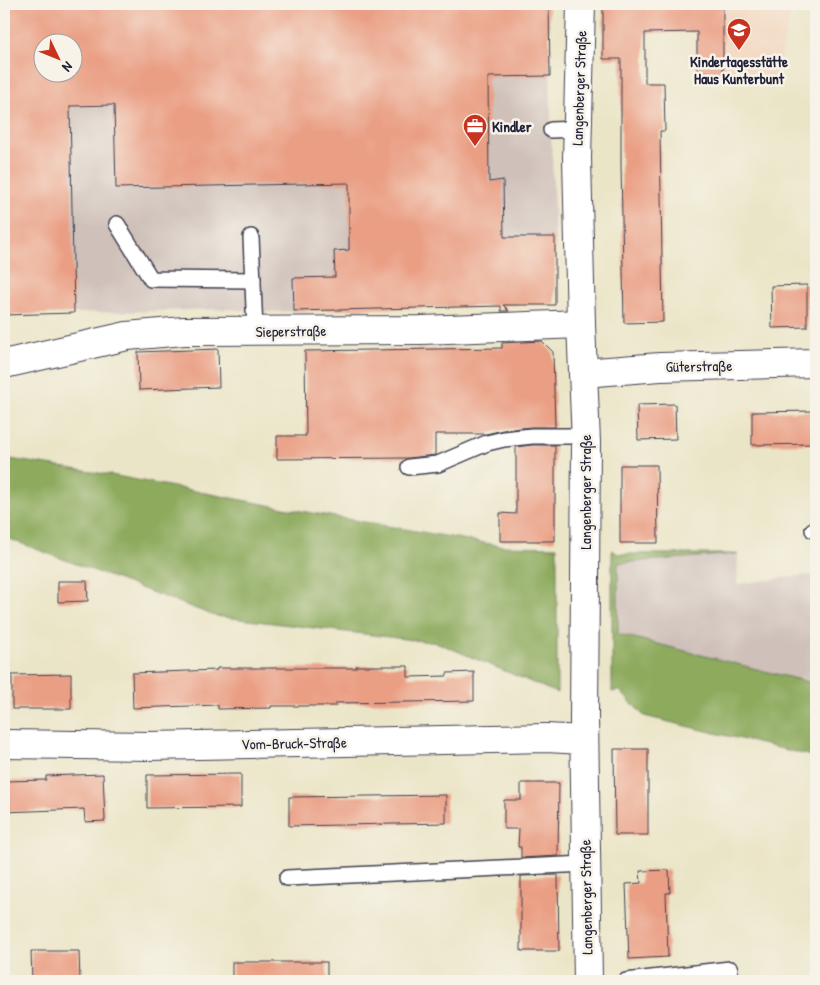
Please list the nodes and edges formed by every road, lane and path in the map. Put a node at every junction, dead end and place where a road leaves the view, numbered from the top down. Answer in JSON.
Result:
{"nodes":[{"id":1,"x":581,"y":4,"type":"edge"},
{"id":2,"x":577,"y":129,"type":"junction"},
{"id":3,"x":551,"y":130,"type":"dead end"},
{"id":4,"x":117,"y":224,"type":"dead end"},
{"id":5,"x":251,"y":237,"type":"dead end"},
{"id":6,"x":253,"y":280,"type":"junction"},
{"id":7,"x":581,"y":324,"type":"junction"},
{"id":8,"x":255,"y":331,"type":"junction"},
{"id":9,"x":816,"y":363,"type":"edge"},
{"id":10,"x":4,"y":364,"type":"edge"},
{"id":11,"x":583,"y":373,"type":"junction"},
{"id":12,"x":585,"y":436,"type":"junction"},
{"id":13,"x":409,"y":467,"type":"dead end"},
{"id":14,"x":584,"y":740,"type":"junction"},
{"id":15,"x":4,"y":744,"type":"edge"},
{"id":16,"x":586,"y":864,"type":"junction"},
{"id":17,"x":287,"y":878,"type":"dead end"},
{"id":18,"x":730,"y":969,"type":"dead end"},
{"id":19,"x":588,"y":981,"type":"edge"},
{"id":20,"x":626,"y":981,"type":"edge"}],
"edges":[{"from":1,"to":2,"type":"street","name":"Langenberger Straße"},
{"from":2,"to":3,"type":"lane"},
{"from":2,"to":7,"type":"street","name":"Langenberger Straße"},
{"from":4,"to":6,"type":"lane"},
{"from":5,"to":6,"type":"lane"},
{"from":6,"to":8,"type":"lane"},
{"from":7,"to":8,"type":"street","name":"Sieperstraße"},
{"from":7,"to":11,"type":"street","name":"Langenberger Straße"},
{"from":8,"to":10,"type":"street","name":"Sieperstraße"},
{"from":9,"to":11,"type":"street","name":"Güterstraße"},
{"from":11,"to":12,"type":"street","name":"Langenberger Straße"},
{"from":12,"to":13,"type":"lane"},
{"from":12,"to":14,"type":"street","name":"Langenberger Straße"},
{"from":14,"to":15,"type":"street","name":"Vom-Bruck-Straße"},
{"from":14,"to":16,"type":"street","name":"Langenberger Straße"},
{"from":16,"to":17,"type":"lane"},
{"from":16,"to":19,"type":"street","name":"Langenberger Straße"},
{"from":18,"to":20,"type":"lane"}]}
